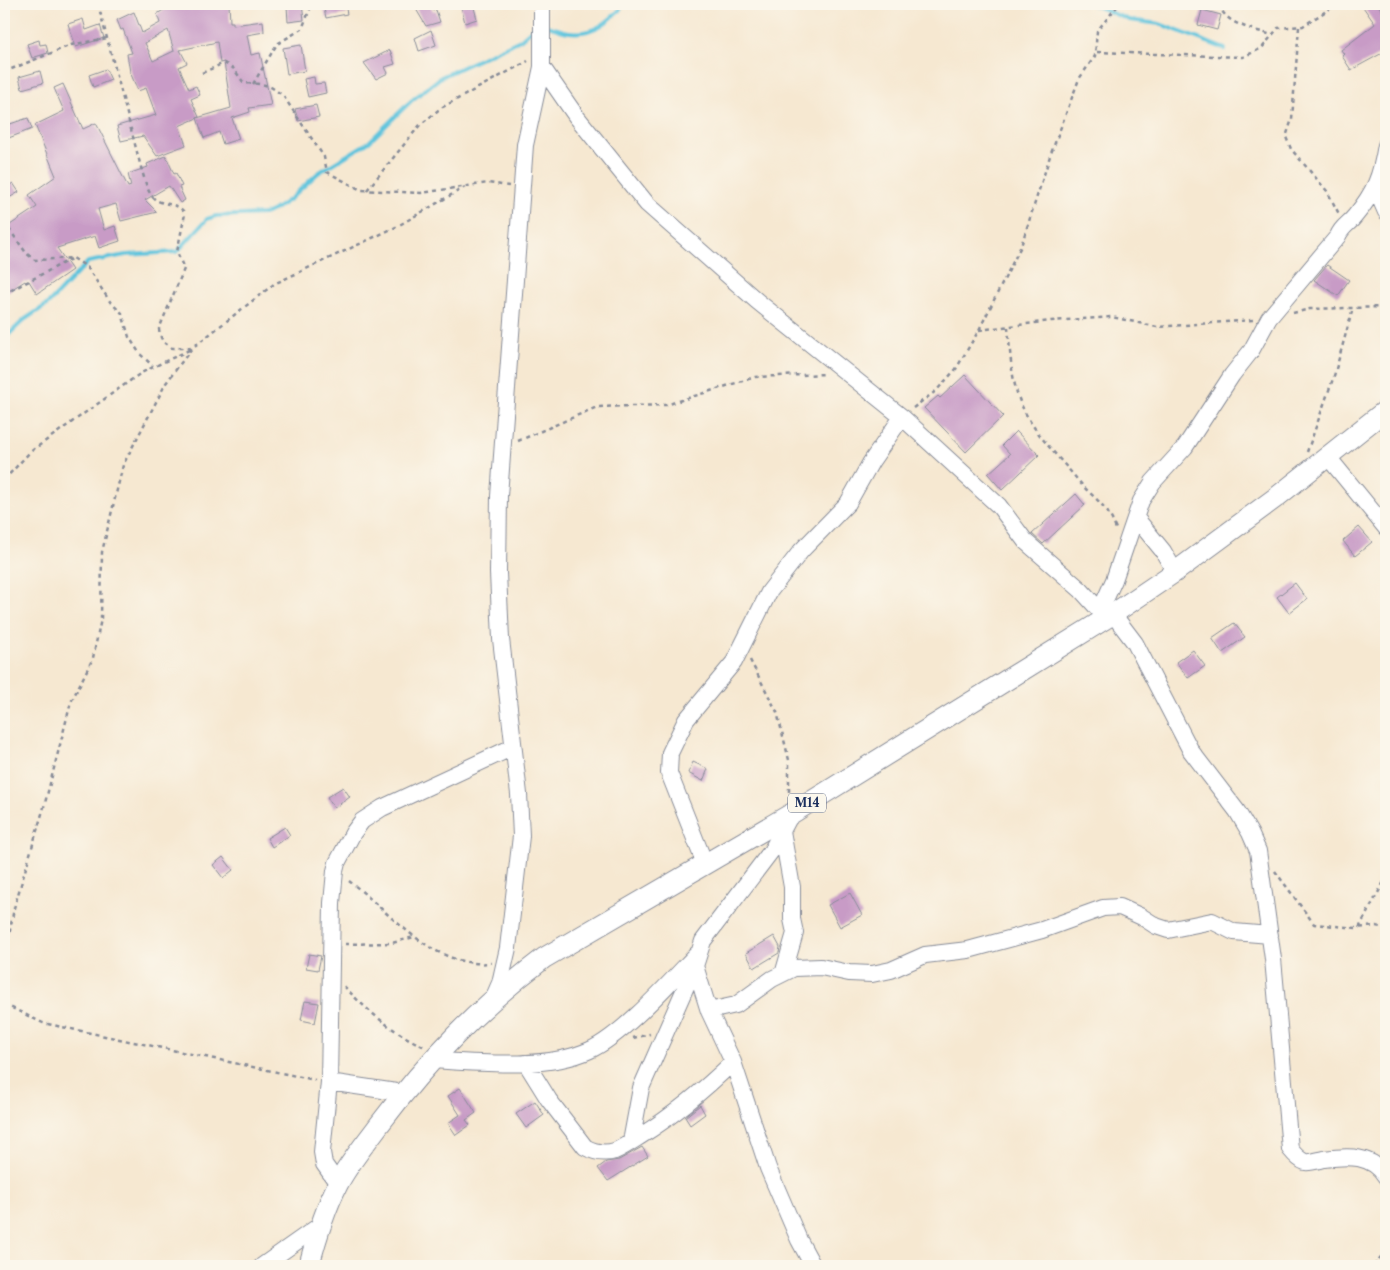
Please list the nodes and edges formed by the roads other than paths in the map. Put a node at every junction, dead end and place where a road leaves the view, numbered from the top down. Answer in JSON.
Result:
{"nodes":[{"id":1,"x":542,"y":9,"type":"edge"},
{"id":2,"x":542,"y":60,"type":"junction"},
{"id":3,"x":1386,"y":145,"type":"edge"},
{"id":4,"x":1376,"y":189,"type":"junction"},
{"id":5,"x":1386,"y":212,"type":"edge"},
{"id":6,"x":1386,"y":410,"type":"edge"},
{"id":7,"x":902,"y":417,"type":"junction"},
{"id":8,"x":1328,"y":456,"type":"junction"},
{"id":9,"x":1136,"y":518,"type":"junction"},
{"id":10,"x":1386,"y":528,"type":"edge"},
{"id":11,"x":1176,"y":572,"type":"junction"},
{"id":12,"x":1105,"y":615,"type":"junction"},
{"id":13,"x":513,"y":747,"type":"junction"},
{"id":14,"x":791,"y":814,"type":"junction"},
{"id":15,"x":782,"y":831,"type":"junction"},
{"id":16,"x":705,"y":864,"type":"junction"},
{"id":17,"x":1270,"y":935,"type":"junction"},
{"id":18,"x":696,"y":960,"type":"junction"},
{"id":19,"x":784,"y":971,"type":"junction"},
{"id":20,"x":492,"y":1001,"type":"junction"},
{"id":21,"x":709,"y":1011,"type":"junction"},
{"id":22,"x":435,"y":1056,"type":"junction"},
{"id":23,"x":526,"y":1062,"type":"junction"},
{"id":24,"x":734,"y":1062,"type":"junction"},
{"id":25,"x":329,"y":1082,"type":"junction"},
{"id":26,"x":404,"y":1093,"type":"junction"},
{"id":27,"x":631,"y":1142,"type":"junction"},
{"id":28,"x":1386,"y":1177,"type":"edge"},
{"id":29,"x":338,"y":1184,"type":"junction"},
{"id":30,"x":323,"y":1224,"type":"junction"},
{"id":31,"x":262,"y":1266,"type":"edge"},
{"id":32,"x":309,"y":1266,"type":"edge"},
{"id":33,"x":814,"y":1266,"type":"edge"}],
"edges":[{"from":1,"to":2,"type":"street"},
{"from":2,"to":7,"type":"street"},
{"from":2,"to":13,"type":"street"},
{"from":3,"to":4,"type":"street"},
{"from":4,"to":5,"type":"street"},
{"from":4,"to":9,"type":"street"},
{"from":6,"to":8,"type":"main road","number":"M14"},
{"from":7,"to":12,"type":"street"},
{"from":7,"to":16,"type":"street"},
{"from":8,"to":10,"type":"street"},
{"from":8,"to":11,"type":"main road","number":"M14"},
{"from":9,"to":11,"type":"street"},
{"from":9,"to":12,"type":"street"},
{"from":11,"to":12,"type":"main road","number":"M14"},
{"from":12,"to":14,"type":"main road","number":"M14"},
{"from":12,"to":17,"type":"street"},
{"from":13,"to":20,"type":"street"},
{"from":13,"to":25,"type":"street"},
{"from":14,"to":15,"type":"street"},
{"from":14,"to":16,"type":"main road","number":"M14"},
{"from":15,"to":18,"type":"street"},
{"from":15,"to":19,"type":"street"},
{"from":16,"to":20,"type":"main road","number":"M14"},
{"from":17,"to":19,"type":"street"},
{"from":17,"to":28,"type":"street"},
{"from":18,"to":21,"type":"street"},
{"from":18,"to":23,"type":"street"},
{"from":18,"to":27,"type":"street"},
{"from":19,"to":21,"type":"street"},
{"from":20,"to":22,"type":"main road","number":"M14"},
{"from":21,"to":24,"type":"street"},
{"from":22,"to":23,"type":"street"},
{"from":22,"to":26,"type":"main road","number":"M14"},
{"from":23,"to":27,"type":"street"},
{"from":24,"to":27,"type":"street"},
{"from":24,"to":33,"type":"street"},
{"from":25,"to":26,"type":"street"},
{"from":25,"to":29,"type":"street"},
{"from":26,"to":29,"type":"main road","number":"M14"},
{"from":29,"to":30,"type":"main road","number":"M14"},
{"from":30,"to":31,"type":"street"},
{"from":30,"to":32,"type":"main road","number":"M14"}]}
